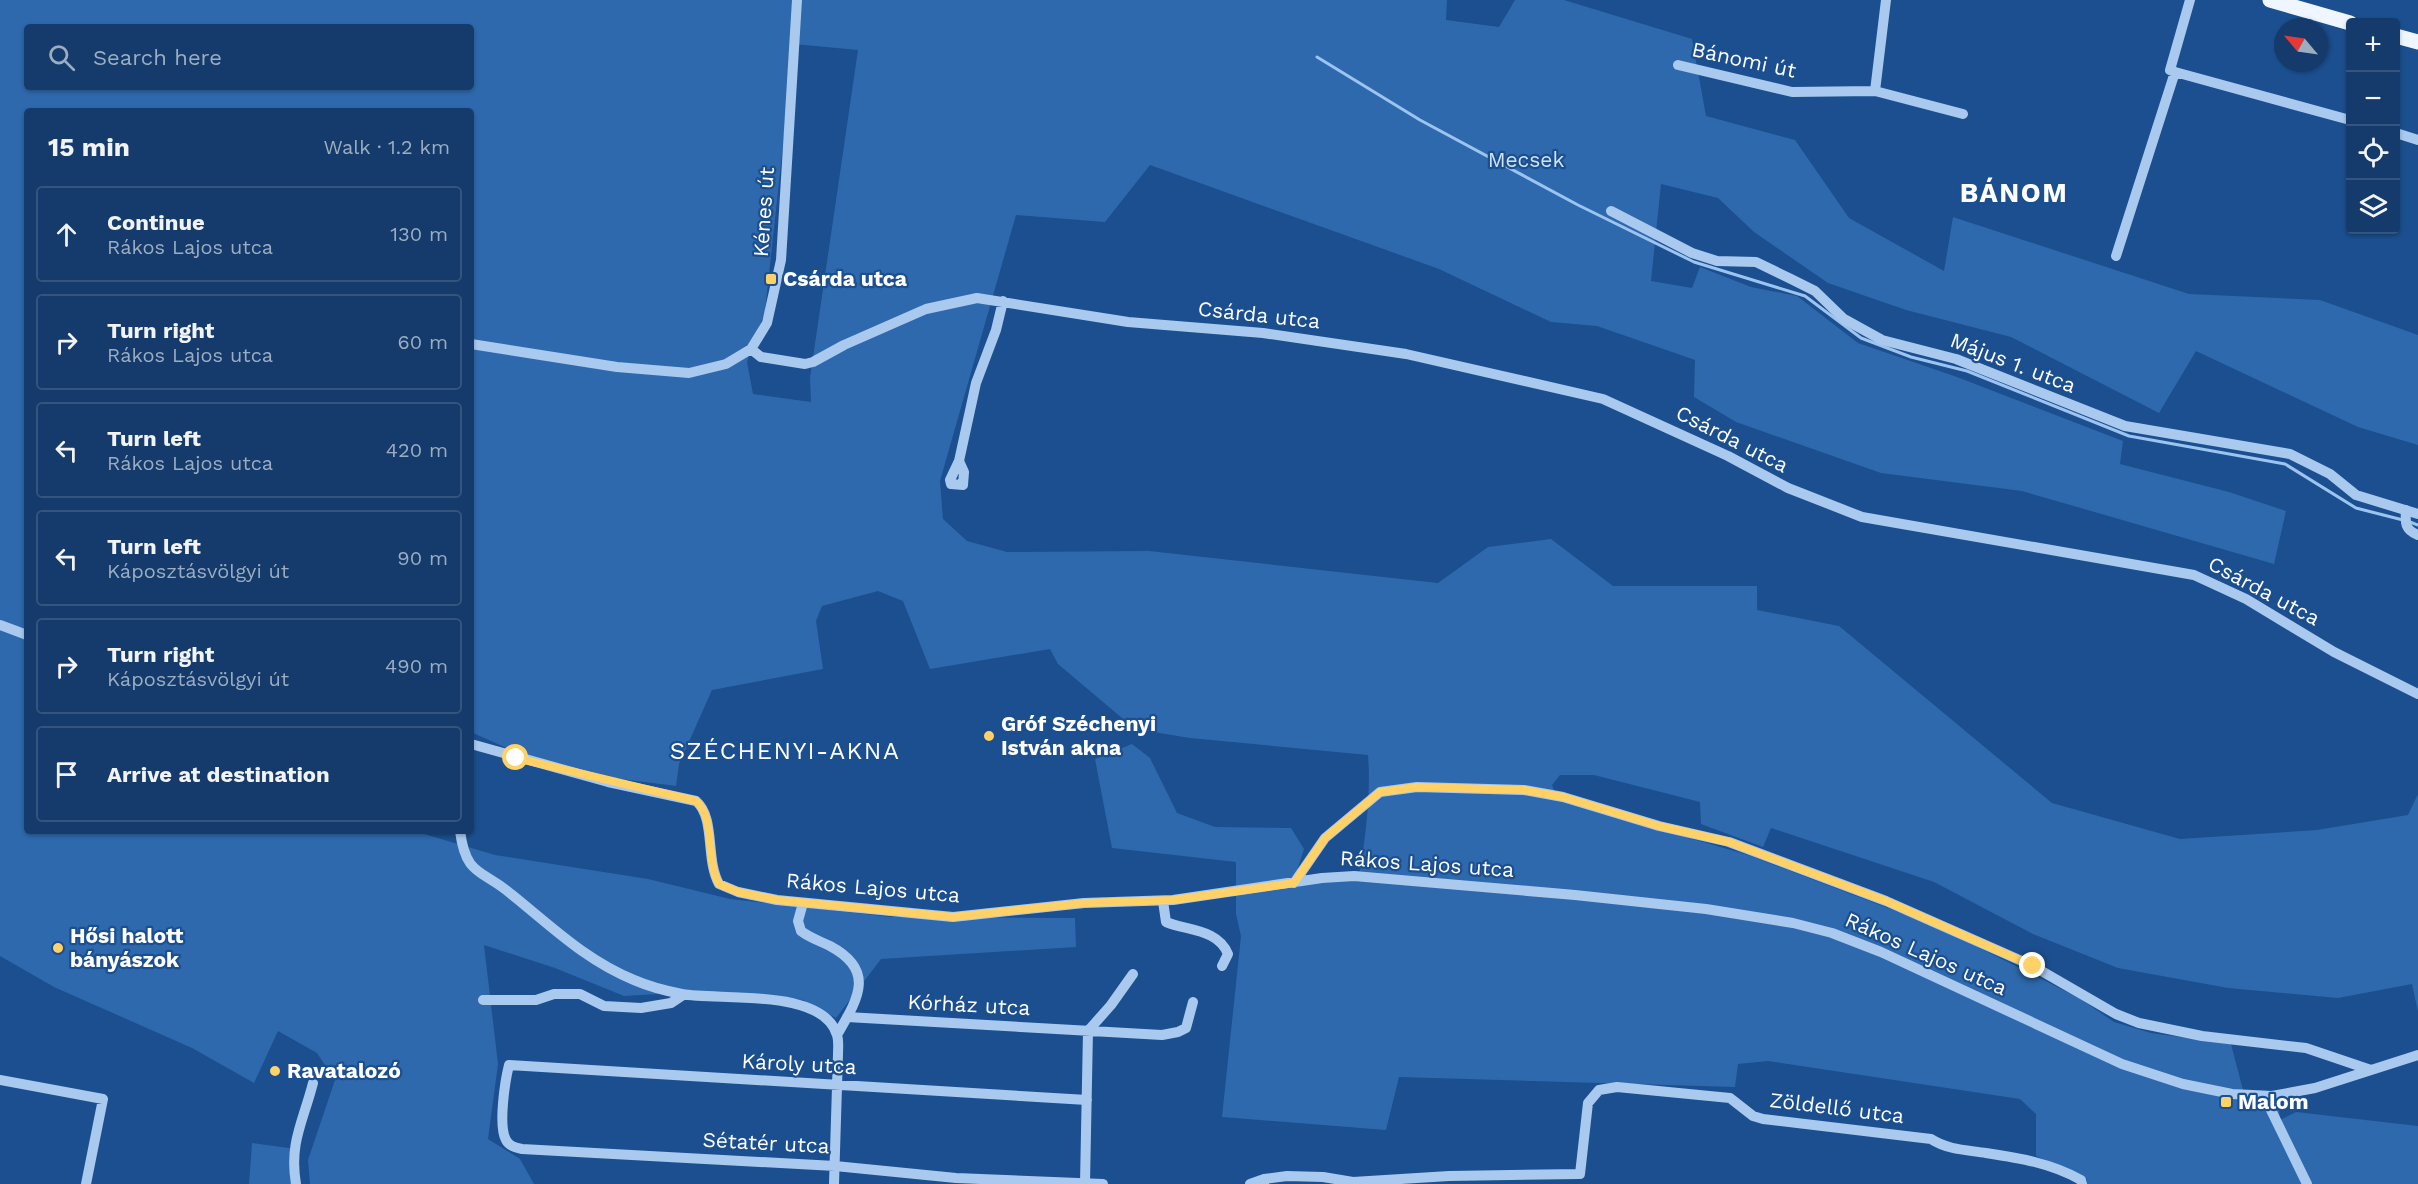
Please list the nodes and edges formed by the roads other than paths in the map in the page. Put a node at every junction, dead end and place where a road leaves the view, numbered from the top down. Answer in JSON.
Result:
{"nodes":[{"id":1,"x":797,"y":0,"type":"edge"},
{"id":2,"x":1886,"y":0,"type":"edge"},
{"id":3,"x":2190,"y":0,"type":"edge"},
{"id":4,"x":2270,"y":0,"type":"edge"},
{"id":5,"x":2346,"y":22,"type":"edge"},
{"id":6,"x":2400,"y":37,"type":"edge"},
{"id":7,"x":2418,"y":42,"type":"edge"},
{"id":8,"x":1678,"y":65,"type":"dead end"},
{"id":9,"x":2175,"y":72,"type":"junction"},
{"id":10,"x":1875,"y":91,"type":"junction"},
{"id":11,"x":1963,"y":114,"type":"dead end"},
{"id":12,"x":2346,"y":119,"type":"edge"},
{"id":13,"x":2400,"y":134,"type":"edge"},
{"id":14,"x":2418,"y":140,"type":"edge"},
{"id":15,"x":1611,"y":211,"type":"dead end"},
{"id":16,"x":2116,"y":255,"type":"dead end"},
{"id":17,"x":1003,"y":301,"type":"junction"},
{"id":18,"x":474,"y":344,"type":"edge"},
{"id":19,"x":751,"y":350,"type":"junction"},
{"id":20,"x":959,"y":461,"type":"dead end"},
{"id":21,"x":2418,"y":514,"type":"edge"},
{"id":22,"x":2406,"y":518,"type":"junction"},
{"id":23,"x":2418,"y":535,"type":"edge"},
{"id":24,"x":0,"y":625,"type":"edge"},
{"id":25,"x":24,"y":634,"type":"edge"},
{"id":26,"x":2418,"y":694,"type":"edge"},
{"id":27,"x":474,"y":745,"type":"edge"},
{"id":28,"x":461,"y":834,"type":"edge"},
{"id":29,"x":1294,"y":883,"type":"junction"},
{"id":30,"x":1163,"y":901,"type":"junction"},
{"id":31,"x":803,"y":903,"type":"junction"},
{"id":32,"x":1222,"y":966,"type":"dead end"},
{"id":33,"x":1133,"y":974,"type":"dead end"},
{"id":34,"x":683,"y":995,"type":"junction"},
{"id":35,"x":483,"y":1000,"type":"dead end"},
{"id":36,"x":1193,"y":1002,"type":"dead end"},
{"id":37,"x":847,"y":1017,"type":"junction"},
{"id":38,"x":1088,"y":1031,"type":"junction"},
{"id":39,"x":837,"y":1035,"type":"junction"},
{"id":40,"x":2418,"y":1054,"type":"edge"},
{"id":41,"x":509,"y":1065,"type":"joint"},
{"id":42,"x":2371,"y":1070,"type":"junction"},
{"id":43,"x":0,"y":1080,"type":"edge"},
{"id":44,"x":313,"y":1083,"type":"dead end"},
{"id":45,"x":837,"y":1084,"type":"junction"},
{"id":46,"x":2272,"y":1096,"type":"junction"},
{"id":47,"x":1087,"y":1100,"type":"junction"},
{"id":48,"x":835,"y":1166,"type":"junction"},
{"id":49,"x":983,"y":1182,"type":"edge"},
{"id":50,"x":1264,"y":1182,"type":"edge"},
{"id":51,"x":1085,"y":1183,"type":"edge"},
{"id":52,"x":86,"y":1184,"type":"edge"},
{"id":53,"x":296,"y":1184,"type":"edge"},
{"id":54,"x":834,"y":1184,"type":"edge"},
{"id":55,"x":1103,"y":1184,"type":"edge"},
{"id":56,"x":1250,"y":1184,"type":"edge"},
{"id":57,"x":2082,"y":1184,"type":"edge"},
{"id":58,"x":2307,"y":1184,"type":"edge"}],
"edges":[{"from":1,"to":19,"type":"street","name":"Kénes út"},
{"from":2,"to":10,"type":"street"},
{"from":3,"to":9,"type":"street"},
{"from":4,"to":5,"type":"main road"},
{"from":6,"to":7,"type":"main road"},
{"from":8,"to":10,"type":"street","name":"Bánomi út"},
{"from":9,"to":12,"type":"street"},
{"from":9,"to":16,"type":"street"},
{"from":10,"to":11,"type":"street","name":"Bánomi út"},
{"from":13,"to":14,"type":"street"},
{"from":15,"to":22,"type":"street","name":"Május 1. utca"},
{"from":17,"to":19,"type":"street","name":"Csárda utca"},
{"from":17,"to":20,"type":"street"},
{"from":17,"to":26,"type":"street","name":"Csárda utca"},
{"from":18,"to":19,"type":"street","name":"Kénes út"},
{"from":21,"to":22,"type":"street","name":"Május 1. utca"},
{"from":22,"to":23,"type":"street"},
{"from":24,"to":25,"type":"street"},
{"from":27,"to":31,"type":"street","name":"Rákos Lajos utca"},
{"from":28,"to":34,"type":"street"},
{"from":29,"to":30,"type":"street","name":"Rákos Lajos utca"},
{"from":29,"to":42,"type":"street"},
{"from":29,"to":46,"type":"street","name":"Rákos Lajos utca"},
{"from":30,"to":31,"type":"street","name":"Rákos Lajos utca"},
{"from":30,"to":32,"type":"street"},
{"from":31,"to":37,"type":"street"},
{"from":33,"to":38,"type":"street"},
{"from":34,"to":35,"type":"street"},
{"from":34,"to":39,"type":"street"},
{"from":36,"to":38,"type":"street","name":"Kórház utca"},
{"from":37,"to":38,"type":"street","name":"Kórház utca"},
{"from":37,"to":39,"type":"street"},
{"from":38,"to":47,"type":"street"},
{"from":39,"to":45,"type":"street"},
{"from":40,"to":42,"type":"street","name":"Rákos Lajos utca"},
{"from":41,"to":45,"type":"street","name":"Károly utca"},
{"from":41,"to":48,"type":"street","name":"Sétatér utca"},
{"from":42,"to":46,"type":"street","name":"Rákos Lajos utca"},
{"from":43,"to":52,"type":"street"},
{"from":44,"to":53,"type":"street"},
{"from":45,"to":47,"type":"street","name":"Károly utca"},
{"from":45,"to":48,"type":"street"},
{"from":46,"to":58,"type":"street"},
{"from":47,"to":51,"type":"street"},
{"from":48,"to":49,"type":"street","name":"Sétatér utca"},
{"from":48,"to":54,"type":"street"},
{"from":49,"to":51,"type":"street","name":"Sétatér utca"},
{"from":50,"to":56,"type":"street"},
{"from":50,"to":57,"type":"street","name":"Zöldellő utca"},
{"from":51,"to":55,"type":"street","name":"Sétatér utca"}]}
